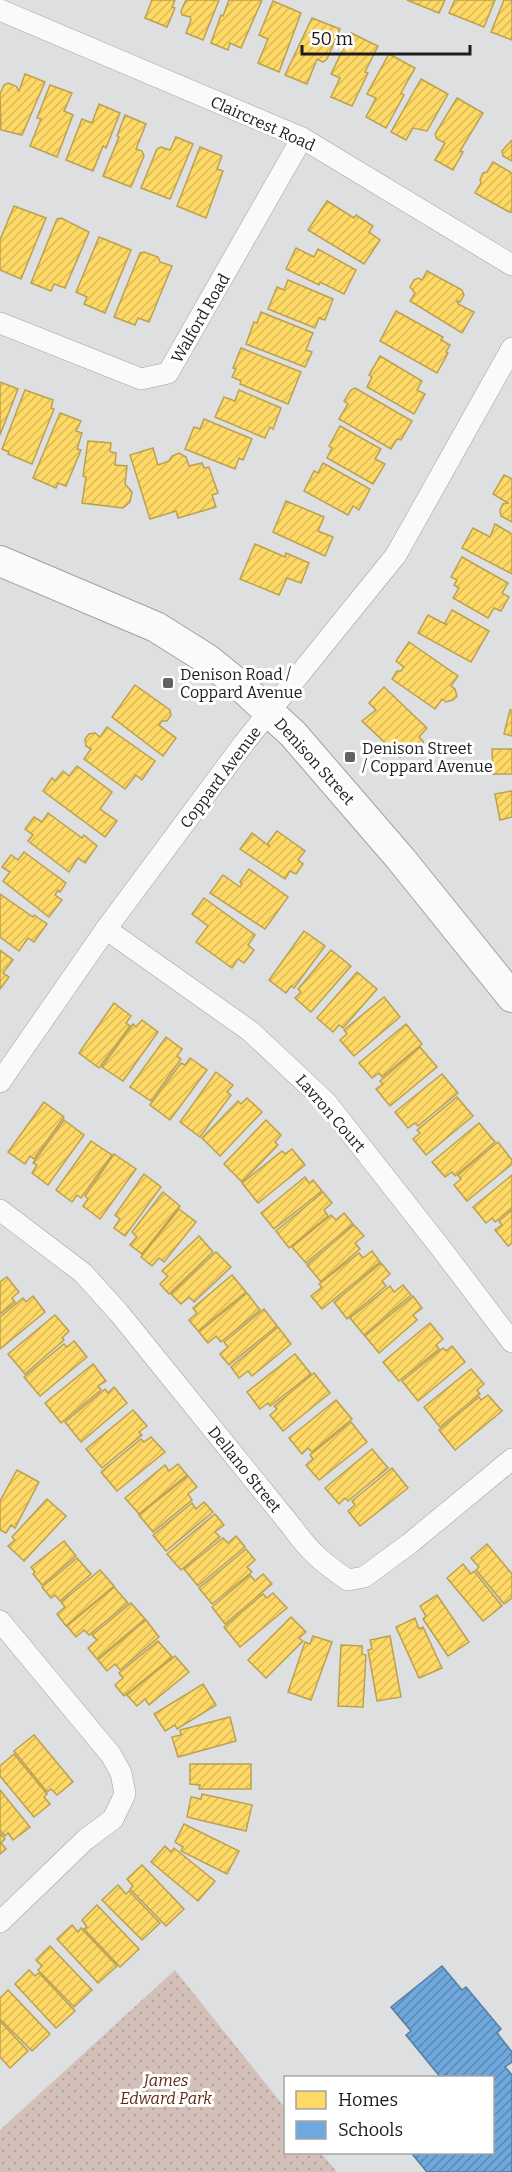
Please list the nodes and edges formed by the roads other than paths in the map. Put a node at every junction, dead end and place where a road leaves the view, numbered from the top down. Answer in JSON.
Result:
{"nodes":[{"id":1,"x":0,"y":10,"type":"edge"},
{"id":2,"x":302,"y":138,"type":"junction"},
{"id":3,"x":512,"y":265,"type":"edge"},
{"id":4,"x":0,"y":323,"type":"edge"},
{"id":5,"x":512,"y":348,"type":"edge"},
{"id":6,"x":0,"y":561,"type":"edge"},
{"id":7,"x":270,"y":712,"type":"junction"},
{"id":8,"x":106,"y":929,"type":"junction"},
{"id":9,"x":512,"y":997,"type":"edge"},
{"id":10,"x":0,"y":1082,"type":"edge"},
{"id":11,"x":0,"y":1210,"type":"edge"},
{"id":12,"x":512,"y":1342,"type":"edge"},
{"id":13,"x":512,"y":1459,"type":"edge"},
{"id":14,"x":0,"y":1622,"type":"edge"},
{"id":15,"x":0,"y":1922,"type":"edge"}],
"edges":[{"from":1,"to":2,"type":"street","name":"Claircrest Road"},
{"from":2,"to":3,"type":"street","name":"Claircrest Road"},
{"from":2,"to":4,"type":"street","name":"Walford Road"},
{"from":5,"to":7,"type":"street","name":"Coppard Avenue"},
{"from":6,"to":7,"type":"street","name":"Denison Street"},
{"from":7,"to":8,"type":"street","name":"Coppard Avenue"},
{"from":7,"to":9,"type":"street","name":"Denison Street"},
{"from":8,"to":10,"type":"street","name":"Coppard Avenue"},
{"from":8,"to":12,"type":"street","name":"Lavron Court"},
{"from":11,"to":13,"type":"street","name":"Dellano Street"},
{"from":14,"to":15,"type":"street"}]}
